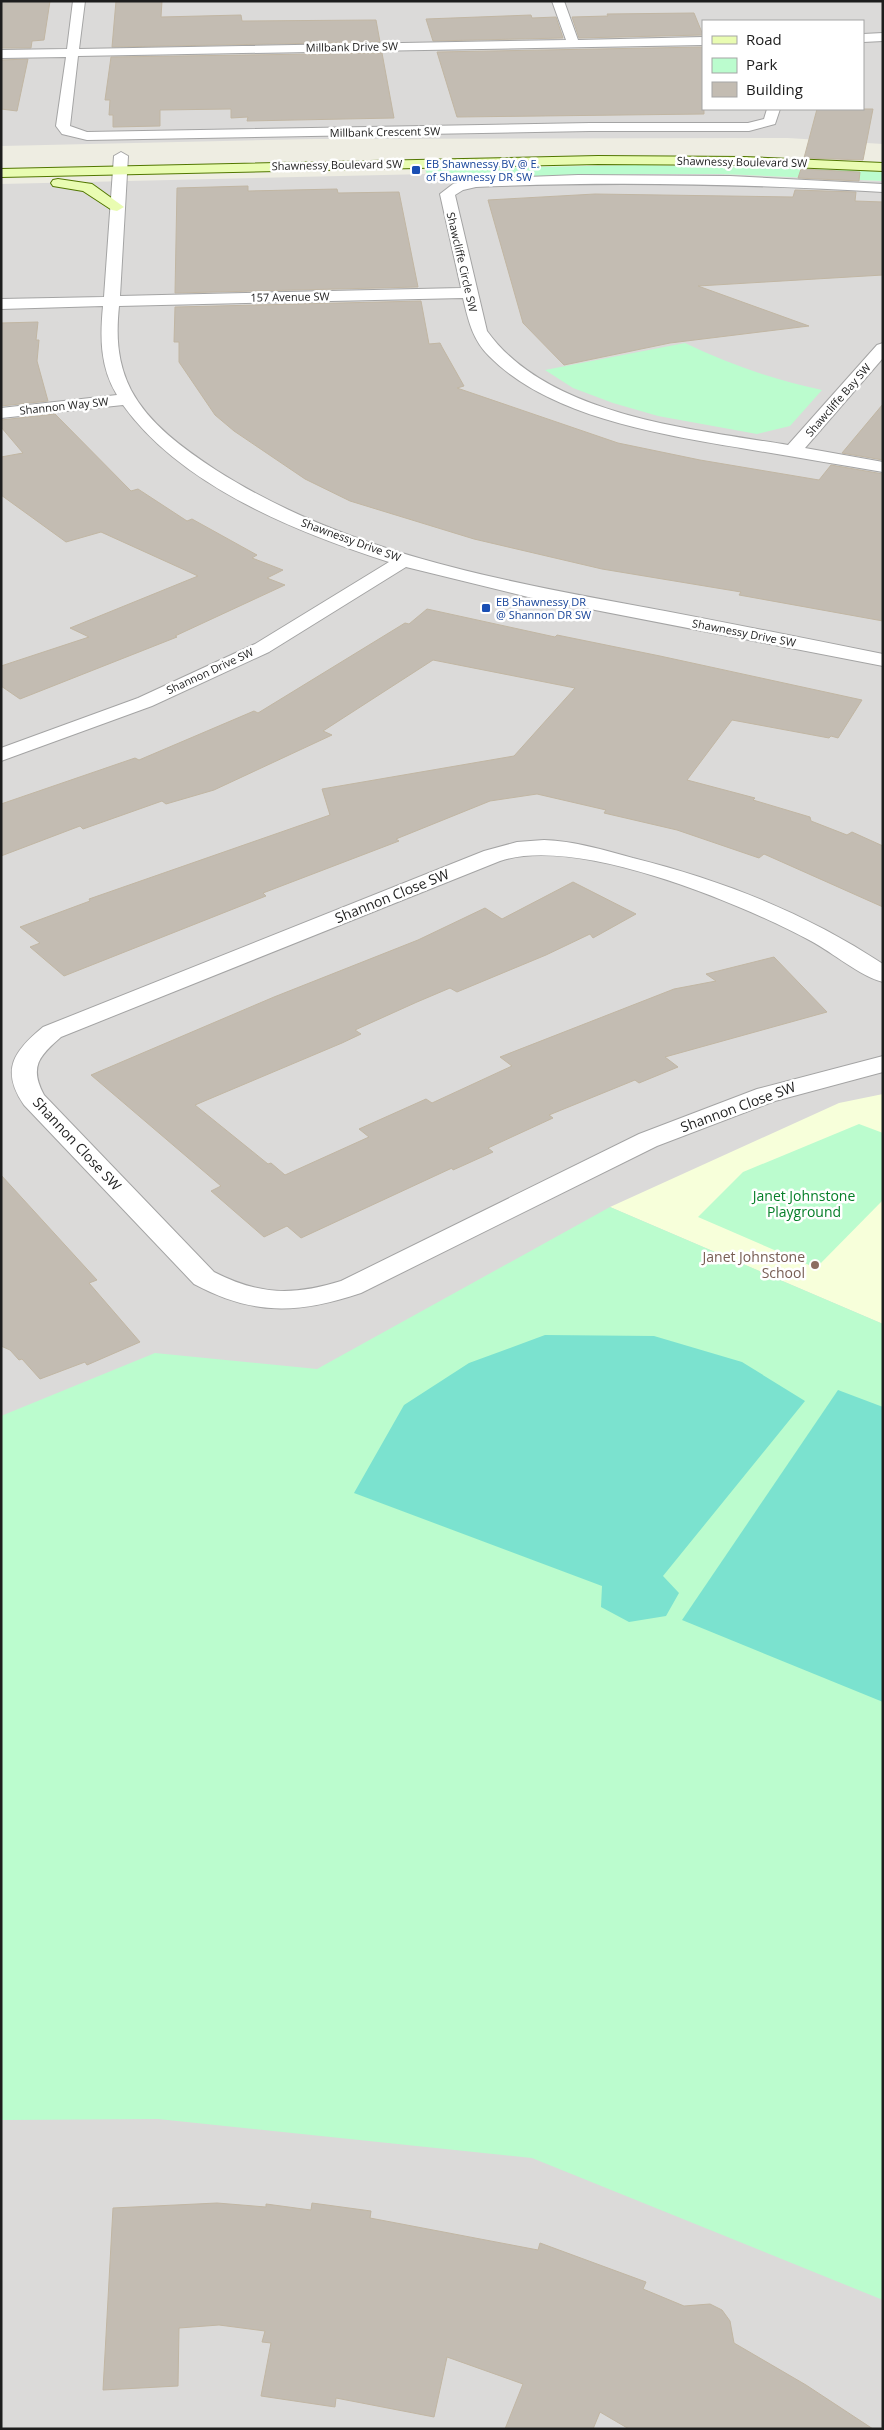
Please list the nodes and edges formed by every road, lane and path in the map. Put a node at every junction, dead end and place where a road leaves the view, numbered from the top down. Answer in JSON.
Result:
{"nodes":[{"id":1,"x":79,"y":1,"type":"edge"},
{"id":2,"x":558,"y":1,"type":"edge"},
{"id":3,"x":883,"y":37,"type":"edge"},
{"id":4,"x":864,"y":38,"type":"edge"},
{"id":5,"x":702,"y":41,"type":"edge"},
{"id":6,"x":573,"y":43,"type":"junction"},
{"id":7,"x":71,"y":53,"type":"junction"},
{"id":8,"x":1,"y":54,"type":"edge"},
{"id":9,"x":773,"y":110,"type":"edge"},
{"id":10,"x":121,"y":160,"type":"junction"},
{"id":11,"x":883,"y":168,"type":"edge"},
{"id":12,"x":1,"y":173,"type":"edge"},
{"id":13,"x":1,"y":179,"type":"edge"},
{"id":14,"x":883,"y":188,"type":"edge"},
{"id":15,"x":117,"y":207,"type":"junction"},
{"id":16,"x":468,"y":293,"type":"junction"},
{"id":17,"x":112,"y":301,"type":"junction"},
{"id":18,"x":1,"y":304,"type":"edge"},
{"id":19,"x":883,"y":348,"type":"edge"},
{"id":20,"x":126,"y":399,"type":"junction"},
{"id":21,"x":1,"y":413,"type":"edge"},
{"id":22,"x":793,"y":451,"type":"junction"},
{"id":23,"x":883,"y":467,"type":"edge"},
{"id":24,"x":405,"y":560,"type":"junction"},
{"id":25,"x":883,"y":660,"type":"edge"},
{"id":26,"x":1,"y":755,"type":"edge"},
{"id":27,"x":883,"y":975,"type":"edge"},
{"id":28,"x":883,"y":1064,"type":"edge"}],
"edges":[{"from":1,"to":7,"type":"street"},
{"from":2,"to":6,"type":"street"},
{"from":3,"to":4,"type":"street"},
{"from":5,"to":6,"type":"street","name":"Millbank Drive SW"},
{"from":6,"to":7,"type":"street","name":"Millbank Drive SW"},
{"from":7,"to":8,"type":"street","name":"Millbank Drive SW"},
{"from":7,"to":9,"type":"street","name":"Millbank Crescent SW"},
{"from":10,"to":11,"type":"main road","name":"Shawnessy Boulevard SW"},
{"from":10,"to":12,"type":"main road","name":"Shawnessy Boulevard SW"},
{"from":10,"to":15,"type":"street","name":"Shawnessy Drive SW"},
{"from":13,"to":15,"type":"main road"},
{"from":14,"to":16,"type":"street","name":"Shawcliffe Circle SW"},
{"from":15,"to":17,"type":"street","name":"Shawnessy Drive SW"},
{"from":16,"to":17,"type":"street","name":"157 Avenue SW"},
{"from":16,"to":22,"type":"street","name":"Shawcliffe Circle SW"},
{"from":17,"to":18,"type":"street","name":"157 Avenue SW"},
{"from":17,"to":20,"type":"street","name":"Shawnessy Drive SW"},
{"from":19,"to":22,"type":"street","name":"Shawcliffe Bay SW"},
{"from":20,"to":21,"type":"street","name":"Shannon Way SW"},
{"from":20,"to":24,"type":"street","name":"Shawnessy Drive SW"},
{"from":22,"to":23,"type":"street","name":"Shawcliffe Circle SW"},
{"from":24,"to":25,"type":"street","name":"Shawnessy Drive SW"},
{"from":24,"to":26,"type":"street","name":"Shannon Drive SW"},
{"from":27,"to":28,"type":"street","name":"Shannon Close SW"}]}
